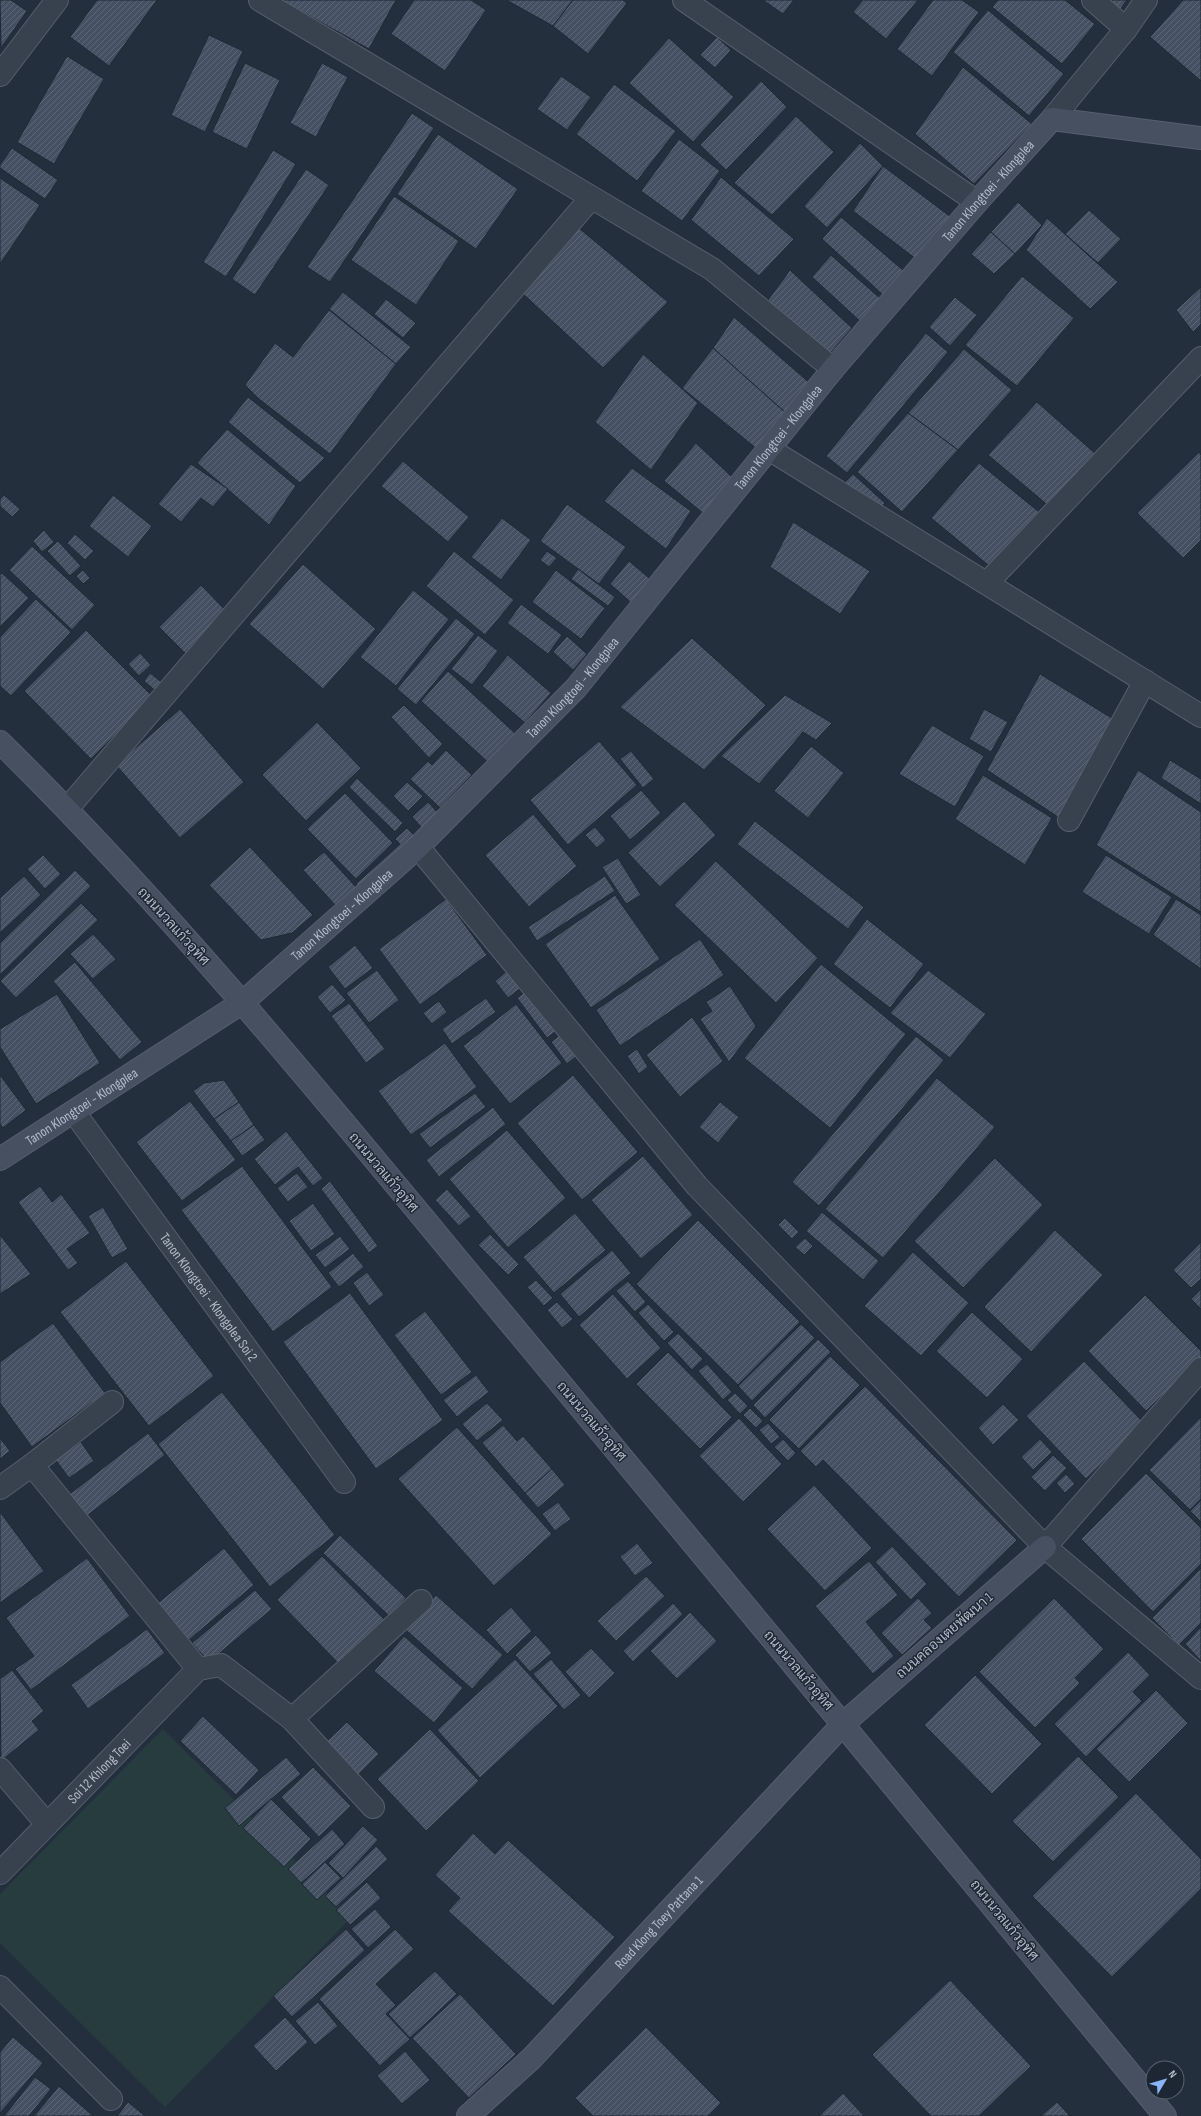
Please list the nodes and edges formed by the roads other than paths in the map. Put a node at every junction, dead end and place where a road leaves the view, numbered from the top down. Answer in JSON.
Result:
{"nodes":[{"id":1,"x":57,"y":0,"type":"edge"},
{"id":2,"x":260,"y":0,"type":"edge"},
{"id":3,"x":684,"y":0,"type":"edge"},
{"id":4,"x":1093,"y":0,"type":"edge"},
{"id":5,"x":1146,"y":0,"type":"edge"},
{"id":6,"x":1126,"y":29,"type":"junction"},
{"id":7,"x":0,"y":75,"type":"edge"},
{"id":8,"x":1052,"y":119,"type":"junction"},
{"id":9,"x":1201,"y":138,"type":"edge"},
{"id":10,"x":591,"y":198,"type":"junction"},
{"id":11,"x":977,"y":202,"type":"junction"},
{"id":12,"x":1201,"y":358,"type":"edge"},
{"id":13,"x":833,"y":370,"type":"junction"},
{"id":14,"x":769,"y":449,"type":"junction"},
{"id":15,"x":987,"y":583,"type":"junction"},
{"id":16,"x":1145,"y":681,"type":"junction"},
{"id":17,"x":1198,"y":709,"type":"edge"},
{"id":18,"x":0,"y":742,"type":"edge"},
{"id":19,"x":67,"y":809,"type":"junction"},
{"id":20,"x":1069,"y":820,"type":"dead end"},
{"id":21,"x":418,"y":847,"type":"junction"},
{"id":22,"x":243,"y":1002,"type":"junction"},
{"id":23,"x":74,"y":1112,"type":"junction"},
{"id":24,"x":0,"y":1159,"type":"edge"},
{"id":25,"x":1201,"y":1369,"type":"edge"},
{"id":26,"x":112,"y":1402,"type":"dead end"},
{"id":27,"x":32,"y":1465,"type":"junction"},
{"id":28,"x":344,"y":1482,"type":"dead end"},
{"id":29,"x":0,"y":1488,"type":"edge"},
{"id":30,"x":1045,"y":1547,"type":"junction"},
{"id":31,"x":421,"y":1601,"type":"dead end"},
{"id":32,"x":198,"y":1669,"type":"junction"},
{"id":33,"x":1201,"y":1678,"type":"edge"},
{"id":34,"x":292,"y":1720,"type":"junction"},
{"id":35,"x":844,"y":1723,"type":"junction"},
{"id":36,"x":0,"y":1769,"type":"edge"},
{"id":37,"x":373,"y":1807,"type":"dead end"},
{"id":38,"x":46,"y":1823,"type":"junction"},
{"id":39,"x":0,"y":1873,"type":"edge"},
{"id":40,"x":0,"y":1987,"type":"edge"},
{"id":41,"x":111,"y":2099,"type":"dead end"},
{"id":42,"x":468,"y":2116,"type":"edge"},
{"id":43,"x":1165,"y":2116,"type":"edge"}],
"edges":[{"from":1,"to":7,"type":"street"},
{"from":2,"to":10,"type":"street"},
{"from":3,"to":11,"type":"street"},
{"from":4,"to":6,"type":"street"},
{"from":5,"to":6,"type":"street"},
{"from":6,"to":8,"type":"street"},
{"from":8,"to":9,"type":"street"},
{"from":8,"to":11,"type":"street","name":"Tanon Klongtoei - Klongplea"},
{"from":10,"to":13,"type":"street"},
{"from":10,"to":19,"type":"street"},
{"from":11,"to":13,"type":"street","name":"Tanon Klongtoei - Klongplea"},
{"from":12,"to":15,"type":"street"},
{"from":13,"to":14,"type":"street","name":"Tanon Klongtoei - Klongplea"},
{"from":14,"to":15,"type":"street"},
{"from":14,"to":21,"type":"street","name":"Tanon Klongtoei - Klongplea"},
{"from":15,"to":16,"type":"street"},
{"from":16,"to":17,"type":"street"},
{"from":16,"to":20,"type":"street"},
{"from":18,"to":19,"type":"street","name":"ถนนนวลแก้วอุทิศ"},
{"from":19,"to":22,"type":"street","name":"ถนนนวลแก้วอุทิศ"},
{"from":21,"to":22,"type":"street","name":"Tanon Klongtoei - Klongplea"},
{"from":21,"to":30,"type":"street"},
{"from":22,"to":23,"type":"street","name":"Tanon Klongtoei - Klongplea"},
{"from":22,"to":35,"type":"street","name":"ถนนนวลแก้วอุทิศ"},
{"from":23,"to":24,"type":"street","name":"Tanon Klongtoei - Klongplea"},
{"from":23,"to":28,"type":"street","name":"Tanon Klongtoei - Klongplea Soi 2"},
{"from":25,"to":30,"type":"street"},
{"from":26,"to":27,"type":"street"},
{"from":27,"to":29,"type":"street"},
{"from":27,"to":32,"type":"street"},
{"from":30,"to":33,"type":"street"},
{"from":30,"to":35,"type":"street","name":"ถนนคลองเตยพัฒนา 1"},
{"from":31,"to":34,"type":"street"},
{"from":32,"to":34,"type":"street"},
{"from":32,"to":38,"type":"street","name":"Soi 12 Khlong Toei"},
{"from":34,"to":37,"type":"street"},
{"from":35,"to":42,"type":"street","name":"Road Klong Toey Pattana 1"},
{"from":35,"to":43,"type":"street","name":"ถนนนวลแก้วอุทิศ"},
{"from":36,"to":38,"type":"street"},
{"from":38,"to":39,"type":"street","name":"Soi 12 Khlong Toei"},
{"from":40,"to":41,"type":"street"}]}
